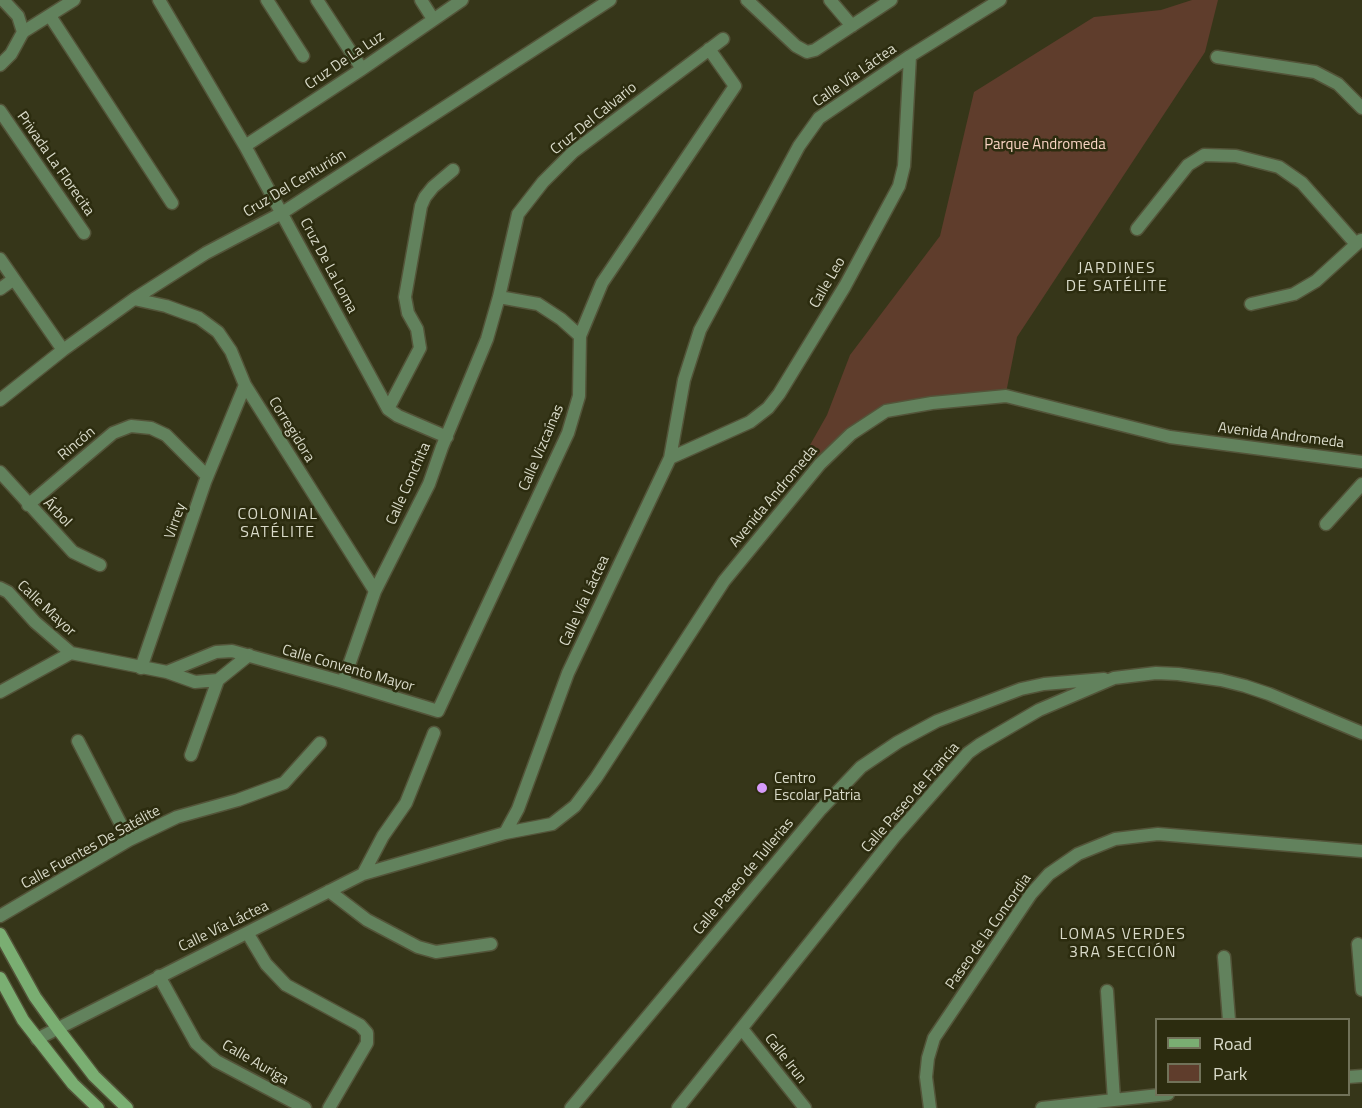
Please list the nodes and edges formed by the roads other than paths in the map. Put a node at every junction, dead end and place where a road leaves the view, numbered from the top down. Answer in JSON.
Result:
{"nodes":[{"id":1,"x":3,"y":0,"type":"edge"},
{"id":2,"x":74,"y":0,"type":"edge"},
{"id":3,"x":159,"y":0,"type":"edge"},
{"id":4,"x":267,"y":0,"type":"edge"},
{"id":5,"x":317,"y":0,"type":"edge"},
{"id":6,"x":421,"y":0,"type":"edge"},
{"id":7,"x":462,"y":0,"type":"edge"},
{"id":8,"x":610,"y":0,"type":"edge"},
{"id":9,"x":747,"y":0,"type":"edge"},
{"id":10,"x":830,"y":0,"type":"edge"},
{"id":11,"x":891,"y":0,"type":"edge"},
{"id":12,"x":1000,"y":0,"type":"edge"},
{"id":13,"x":50,"y":16,"type":"junction"},
{"id":14,"x":433,"y":20,"type":"junction"},
{"id":15,"x":852,"y":26,"type":"junction"},
{"id":16,"x":23,"y":32,"type":"junction"},
{"id":17,"x":723,"y":39,"type":"dead end"},
{"id":18,"x":709,"y":49,"type":"junction"},
{"id":19,"x":303,"y":56,"type":"dead end"},
{"id":20,"x":910,"y":56,"type":"junction"},
{"id":21,"x":1217,"y":57,"type":"dead end"},
{"id":22,"x":0,"y":65,"type":"edge"},
{"id":23,"x":362,"y":69,"type":"junction"},
{"id":24,"x":1362,"y":108,"type":"edge"},
{"id":25,"x":0,"y":111,"type":"edge"},
{"id":26,"x":245,"y":146,"type":"junction"},
{"id":27,"x":453,"y":170,"type":"dead end"},
{"id":28,"x":172,"y":203,"type":"dead end"},
{"id":29,"x":282,"y":213,"type":"junction"},
{"id":30,"x":1137,"y":229,"type":"dead end"},
{"id":31,"x":84,"y":233,"type":"dead end"},
{"id":32,"x":1359,"y":242,"type":"edge"},
{"id":33,"x":0,"y":259,"type":"edge"},
{"id":34,"x":14,"y":279,"type":"junction"},
{"id":35,"x":0,"y":289,"type":"edge"},
{"id":36,"x":499,"y":297,"type":"junction"},
{"id":37,"x":134,"y":299,"type":"junction"},
{"id":38,"x":1251,"y":304,"type":"dead end"},
{"id":39,"x":580,"y":336,"type":"junction"},
{"id":40,"x":63,"y":350,"type":"junction"},
{"id":41,"x":245,"y":385,"type":"junction"},
{"id":42,"x":0,"y":400,"type":"edge"},
{"id":43,"x":388,"y":409,"type":"junction"},
{"id":44,"x":447,"y":437,"type":"junction"},
{"id":45,"x":670,"y":458,"type":"junction"},
{"id":46,"x":1362,"y":462,"type":"edge"},
{"id":47,"x":0,"y":472,"type":"edge"},
{"id":48,"x":207,"y":477,"type":"junction"},
{"id":49,"x":1362,"y":484,"type":"edge"},
{"id":50,"x":28,"y":505,"type":"junction"},
{"id":51,"x":1326,"y":524,"type":"dead end"},
{"id":52,"x":100,"y":565,"type":"dead end"},
{"id":53,"x":0,"y":588,"type":"edge"},
{"id":54,"x":375,"y":591,"type":"junction"},
{"id":55,"x":70,"y":653,"type":"junction"},
{"id":56,"x":249,"y":655,"type":"junction"},
{"id":57,"x":141,"y":668,"type":"junction"},
{"id":58,"x":167,"y":672,"type":"junction"},
{"id":59,"x":1114,"y":678,"type":"junction"},
{"id":60,"x":218,"y":680,"type":"junction"},
{"id":61,"x":343,"y":682,"type":"junction"},
{"id":62,"x":0,"y":692,"type":"edge"},
{"id":63,"x":438,"y":711,"type":"joint"},
{"id":64,"x":434,"y":733,"type":"dead end"},
{"id":65,"x":1362,"y":733,"type":"edge"},
{"id":66,"x":78,"y":741,"type":"dead end"},
{"id":67,"x":320,"y":743,"type":"dead end"},
{"id":68,"x":191,"y":755,"type":"dead end"},
{"id":69,"x":505,"y":833,"type":"junction"},
{"id":70,"x":129,"y":840,"type":"junction"},
{"id":71,"x":1362,"y":851,"type":"edge"},
{"id":72,"x":363,"y":874,"type":"junction"},
{"id":73,"x":329,"y":891,"type":"junction"},
{"id":74,"x":0,"y":916,"type":"edge"},
{"id":75,"x":0,"y":934,"type":"edge"},
{"id":76,"x":248,"y":934,"type":"junction"},
{"id":77,"x":491,"y":944,"type":"dead end"},
{"id":78,"x":1358,"y":944,"type":"dead end"},
{"id":79,"x":1224,"y":957,"type":"dead end"},
{"id":80,"x":159,"y":976,"type":"junction"},
{"id":81,"x":0,"y":978,"type":"edge"},
{"id":82,"x":1362,"y":990,"type":"edge"},
{"id":83,"x":1107,"y":991,"type":"dead end"},
{"id":84,"x":1229,"y":1018,"type":"edge"},
{"id":85,"x":58,"y":1029,"type":"junction"},
{"id":86,"x":742,"y":1029,"type":"junction"},
{"id":87,"x":37,"y":1039,"type":"junction"},
{"id":88,"x":1157,"y":1096,"type":"edge"},
{"id":89,"x":1114,"y":1100,"type":"junction"},
{"id":90,"x":98,"y":1108,"type":"edge"},
{"id":91,"x":127,"y":1108,"type":"edge"},
{"id":92,"x":305,"y":1108,"type":"edge"},
{"id":93,"x":329,"y":1108,"type":"edge"},
{"id":94,"x":571,"y":1108,"type":"edge"},
{"id":95,"x":678,"y":1108,"type":"edge"},
{"id":96,"x":805,"y":1108,"type":"edge"},
{"id":97,"x":930,"y":1108,"type":"edge"},
{"id":98,"x":1042,"y":1108,"type":"edge"}],
"edges":[{"from":1,"to":16,"type":"street"},
{"from":2,"to":13,"type":"street"},
{"from":3,"to":26,"type":"street","name":"Cruz De La Loma"},
{"from":4,"to":19,"type":"street"},
{"from":5,"to":23,"type":"street"},
{"from":6,"to":14,"type":"street"},
{"from":7,"to":14,"type":"street","name":"Cruz De La Luz"},
{"from":8,"to":29,"type":"street","name":"Cruz Del Centurión"},
{"from":9,"to":15,"type":"street"},
{"from":10,"to":15,"type":"street"},
{"from":11,"to":15,"type":"street"},
{"from":12,"to":20,"type":"street","name":"Calle Vía Láctea"},
{"from":13,"to":16,"type":"street"},
{"from":13,"to":28,"type":"street"},
{"from":14,"to":23,"type":"street","name":"Cruz De La Luz"},
{"from":16,"to":22,"type":"street"},
{"from":17,"to":18,"type":"street","name":"Cruz Del Calvario"},
{"from":18,"to":36,"type":"street","name":"Cruz Del Calvario"},
{"from":18,"to":39,"type":"street","name":"Calle Vizcaínas"},
{"from":20,"to":45,"type":"street","name":"Calle Vía Láctea"},
{"from":20,"to":45,"type":"street","name":"Calle Leo"},
{"from":21,"to":24,"type":"street"},
{"from":23,"to":26,"type":"street","name":"Cruz De La Luz"},
{"from":25,"to":31,"type":"street","name":"Privada La Florecita"},
{"from":26,"to":29,"type":"street","name":"Cruz De La Loma"},
{"from":27,"to":43,"type":"street"},
{"from":29,"to":37,"type":"street","name":"Cruz Del Centurión"},
{"from":29,"to":43,"type":"street","name":"Cruz De La Loma"},
{"from":30,"to":32,"type":"street"},
{"from":32,"to":38,"type":"street"},
{"from":33,"to":34,"type":"street"},
{"from":34,"to":35,"type":"street"},
{"from":34,"to":40,"type":"street"},
{"from":36,"to":39,"type":"street"},
{"from":36,"to":44,"type":"street","name":"Calle Conchita"},
{"from":37,"to":40,"type":"street","name":"Cruz Del Centurión"},
{"from":37,"to":41,"type":"street","name":"Corregidora"},
{"from":39,"to":63,"type":"street","name":"Calle Vizcaínas"},
{"from":40,"to":42,"type":"street","name":"Cruz Del Centurión"},
{"from":41,"to":48,"type":"street","name":"Virrey"},
{"from":41,"to":54,"type":"street","name":"Corregidora"},
{"from":43,"to":44,"type":"street"},
{"from":44,"to":54,"type":"street","name":"Calle Conchita"},
{"from":45,"to":69,"type":"street","name":"Calle Vía Láctea"},
{"from":46,"to":69,"type":"street","name":"Avenida Andromeda"},
{"from":47,"to":50,"type":"street","name":"Árbol"},
{"from":48,"to":50,"type":"street","name":"Rincón"},
{"from":48,"to":57,"type":"street","name":"Virrey"},
{"from":49,"to":51,"type":"street"},
{"from":50,"to":52,"type":"street","name":"Árbol"},
{"from":53,"to":55,"type":"street","name":"Calle Mayor"},
{"from":54,"to":61,"type":"street","name":"Calle Conchita"},
{"from":55,"to":57,"type":"street"},
{"from":55,"to":62,"type":"street"},
{"from":56,"to":58,"type":"street","name":"Calle Convento Mayor"},
{"from":56,"to":60,"type":"street"},
{"from":56,"to":61,"type":"street","name":"Calle Convento Mayor"},
{"from":57,"to":58,"type":"street"},
{"from":58,"to":60,"type":"street"},
{"from":59,"to":65,"type":"street","name":"Calle Paseo de Francia"},
{"from":59,"to":86,"type":"street","name":"Calle Paseo de Francia"},
{"from":59,"to":94,"type":"street","name":"Calle Paseo de Tullerias"},
{"from":60,"to":68,"type":"street"},
{"from":61,"to":63,"type":"street","name":"Calle Convento Mayor"},
{"from":64,"to":72,"type":"street"},
{"from":66,"to":70,"type":"street"},
{"from":67,"to":70,"type":"street","name":"Calle Fuentes De Satélite"},
{"from":69,"to":72,"type":"street","name":"Calle Vía Láctea"},
{"from":70,"to":74,"type":"street","name":"Calle Fuentes De Satélite"},
{"from":71,"to":97,"type":"street","name":"Paseo de la Concordia"},
{"from":72,"to":73,"type":"street","name":"Calle Vía Láctea"},
{"from":73,"to":76,"type":"street","name":"Calle Vía Láctea"},
{"from":73,"to":77,"type":"street"},
{"from":75,"to":85,"type":"main road"},
{"from":76,"to":80,"type":"street","name":"Calle Vía Láctea"},
{"from":76,"to":93,"type":"street"},
{"from":78,"to":82,"type":"street"},
{"from":79,"to":84,"type":"street"},
{"from":80,"to":85,"type":"street","name":"Calle Vía Láctea"},
{"from":80,"to":92,"type":"street","name":"Calle Auriga"},
{"from":81,"to":87,"type":"main road"},
{"from":83,"to":89,"type":"street"},
{"from":85,"to":87,"type":"street","name":"Calle Vía Láctea"},
{"from":85,"to":91,"type":"main road"},
{"from":86,"to":95,"type":"street","name":"Calle Paseo de Francia"},
{"from":86,"to":96,"type":"street","name":"Calle Irun"},
{"from":87,"to":90,"type":"main road"},
{"from":88,"to":89,"type":"street"},
{"from":89,"to":98,"type":"street"}]}
